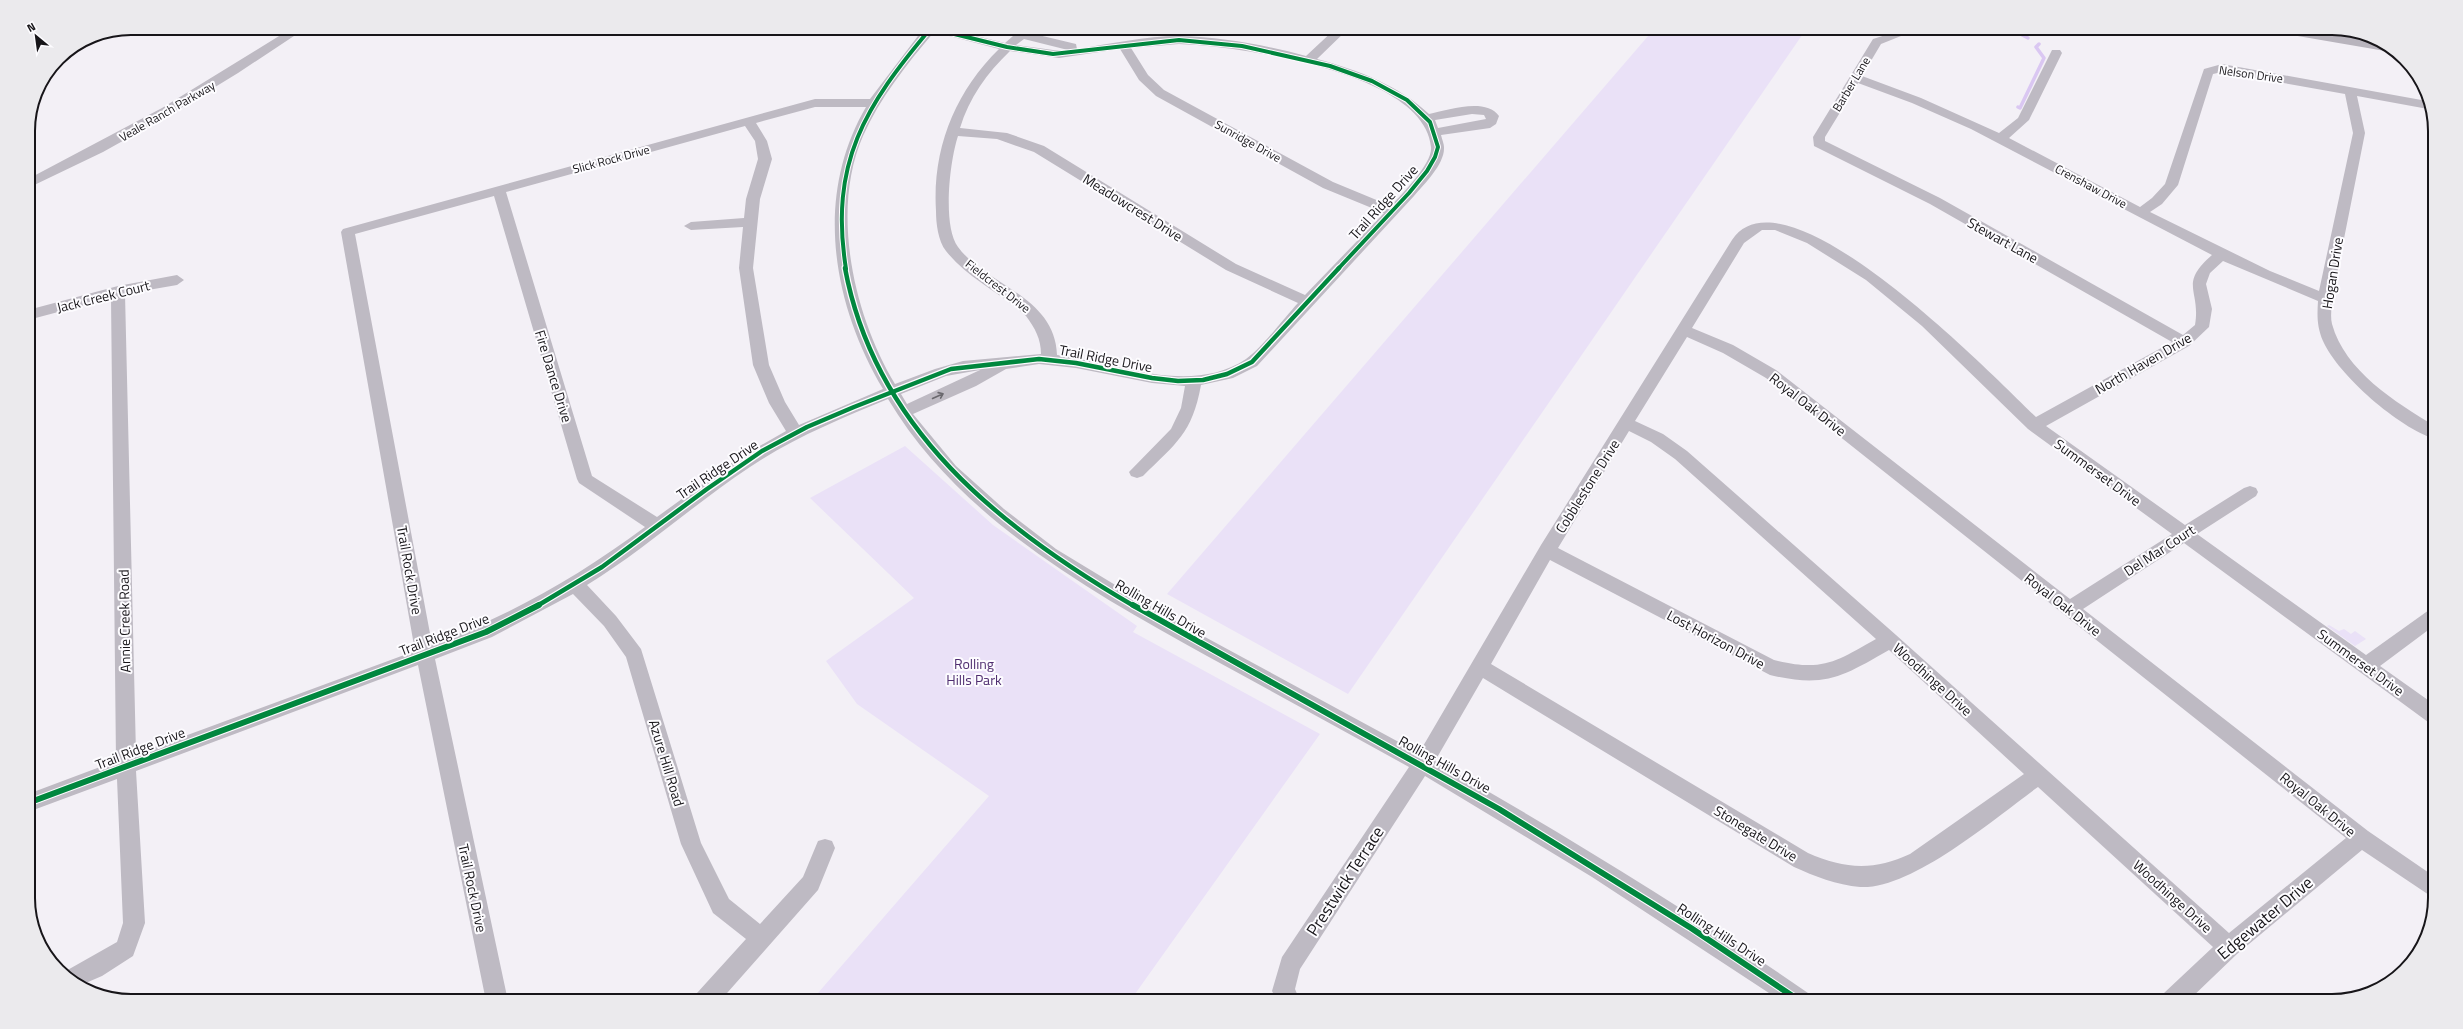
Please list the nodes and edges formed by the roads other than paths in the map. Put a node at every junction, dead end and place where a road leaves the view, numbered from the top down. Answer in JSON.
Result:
{"nodes":[{"id":1,"x":289,"y":35,"type":"edge"},
{"id":2,"x":924,"y":35,"type":"edge"},
{"id":3,"x":959,"y":35,"type":"edge"},
{"id":4,"x":1021,"y":35,"type":"edge"},
{"id":5,"x":1037,"y":35,"type":"edge"},
{"id":6,"x":1336,"y":35,"type":"edge"},
{"id":7,"x":2314,"y":35,"type":"edge"},
{"id":8,"x":1895,"y":36,"type":"dead end"},
{"id":9,"x":1124,"y":46,"type":"junction"},
{"id":10,"x":2377,"y":46,"type":"edge"},
{"id":11,"x":1008,"y":47,"type":"junction"},
{"id":12,"x":1087,"y":51,"type":"junction"},
{"id":13,"x":2056,"y":53,"type":"dead end"},
{"id":14,"x":1309,"y":60,"type":"junction"},
{"id":15,"x":1855,"y":78,"type":"junction"},
{"id":16,"x":2350,"y":90,"type":"junction"},
{"id":17,"x":876,"y":103,"type":"junction"},
{"id":18,"x":2424,"y":104,"type":"edge"},
{"id":19,"x":1426,"y":118,"type":"junction"},
{"id":20,"x":748,"y":121,"type":"junction"},
{"id":21,"x":953,"y":132,"type":"junction"},
{"id":22,"x":1435,"y":132,"type":"junction"},
{"id":23,"x":2001,"y":138,"type":"junction"},
{"id":24,"x":1819,"y":143,"type":"joint"},
{"id":25,"x":35,"y":180,"type":"edge"},
{"id":26,"x":499,"y":190,"type":"junction"},
{"id":27,"x":1392,"y":211,"type":"junction"},
{"id":28,"x":2141,"y":212,"type":"junction"},
{"id":29,"x":751,"y":222,"type":"junction"},
{"id":30,"x":1769,"y":225,"type":"joint"},
{"id":31,"x":691,"y":226,"type":"dead end"},
{"id":32,"x":348,"y":232,"type":"joint"},
{"id":33,"x":2221,"y":255,"type":"junction"},
{"id":34,"x":177,"y":280,"type":"dead end"},
{"id":35,"x":118,"y":291,"type":"junction"},
{"id":36,"x":2325,"y":299,"type":"junction"},
{"id":37,"x":1308,"y":302,"type":"junction"},
{"id":38,"x":35,"y":313,"type":"edge"},
{"id":39,"x":1684,"y":330,"type":"junction"},
{"id":40,"x":2184,"y":342,"type":"junction"},
{"id":41,"x":1049,"y":359,"type":"junction"},
{"id":42,"x":1003,"y":364,"type":"junction"},
{"id":43,"x":1194,"y":382,"type":"junction"},
{"id":44,"x":890,"y":392,"type":"junction"},
{"id":45,"x":903,"y":412,"type":"junction"},
{"id":46,"x":1626,"y":422,"type":"junction"},
{"id":47,"x":2034,"y":425,"type":"junction"},
{"id":48,"x":2428,"y":429,"type":"edge"},
{"id":49,"x":796,"y":434,"type":"junction"},
{"id":50,"x":1137,"y":472,"type":"dead end"},
{"id":51,"x":2250,"y":492,"type":"dead end"},
{"id":52,"x":657,"y":526,"type":"junction"},
{"id":53,"x":2185,"y":533,"type":"junction"},
{"id":54,"x":1547,"y":550,"type":"junction"},
{"id":55,"x":575,"y":584,"type":"junction"},
{"id":56,"x":2069,"y":609,"type":"junction"},
{"id":57,"x":2428,"y":620,"type":"edge"},
{"id":58,"x":1890,"y":640,"type":"junction"},
{"id":59,"x":426,"y":654,"type":"junction"},
{"id":60,"x":1479,"y":666,"type":"junction"},
{"id":61,"x":2365,"y":666,"type":"junction"},
{"id":62,"x":2428,"y":711,"type":"edge"},
{"id":63,"x":1422,"y":765,"type":"junction"},
{"id":64,"x":126,"y":766,"type":"junction"},
{"id":65,"x":2039,"y":775,"type":"junction"},
{"id":66,"x":35,"y":800,"type":"edge"},
{"id":67,"x":2361,"y":838,"type":"junction"},
{"id":68,"x":825,"y":848,"type":"dead end"},
{"id":69,"x":2428,"y":884,"type":"edge"},
{"id":70,"x":761,"y":938,"type":"junction"},
{"id":71,"x":2230,"y":947,"type":"junction"},
{"id":72,"x":76,"y":976,"type":"edge"},
{"id":73,"x":496,"y":994,"type":"edge"},
{"id":74,"x":711,"y":994,"type":"edge"},
{"id":75,"x":1285,"y":994,"type":"edge"},
{"id":76,"x":1790,"y":994,"type":"edge"},
{"id":77,"x":2180,"y":994,"type":"edge"}],
"edges":[{"from":1,"to":25,"type":"street","name":"Veale Ranch Parkway"},
{"from":2,"to":17,"type":"street","name":"Rolling Hills Drive"},
{"from":3,"to":11,"type":"street","name":"Trail Ridge Drive"},
{"from":4,"to":11,"type":"street","name":"Fieldcrest Drive"},
{"from":5,"to":12,"type":"street","name":"Trail Ridge Drive"},
{"from":6,"to":14,"type":"street"},
{"from":7,"to":10,"type":"main road"},
{"from":8,"to":15,"type":"street","name":"Barber Lane"},
{"from":9,"to":12,"type":"street","name":"Trail Ridge Drive"},
{"from":9,"to":14,"type":"street","name":"Trail Ridge Drive"},
{"from":9,"to":27,"type":"street","name":"Sunridge Drive"},
{"from":11,"to":12,"type":"street","name":"Trail Ridge Drive"},
{"from":11,"to":21,"type":"street","name":"Fieldcrest Drive"},
{"from":13,"to":23,"type":"street"},
{"from":14,"to":19,"type":"street","name":"Trail Ridge Drive"},
{"from":15,"to":23,"type":"street","name":"Crenshaw Drive"},
{"from":15,"to":24,"type":"street","name":"Barber Lane"},
{"from":16,"to":18,"type":"street","name":"Nelson Drive"},
{"from":16,"to":28,"type":"street","name":"Nelson Drive"},
{"from":16,"to":36,"type":"street","name":"Hogan Drive"},
{"from":17,"to":20,"type":"street","name":"Slick Rock Drive"},
{"from":17,"to":44,"type":"street","name":"Rolling Hills Drive"},
{"from":19,"to":22,"type":"street","name":"Trail Ridge Drive"},
{"from":19,"to":22,"type":"street"},
{"from":20,"to":26,"type":"street","name":"Slick Rock Drive"},
{"from":20,"to":29,"type":"street"},
{"from":21,"to":37,"type":"street","name":"Meadowcrest Drive"},
{"from":21,"to":41,"type":"street","name":"Fieldcrest Drive"},
{"from":22,"to":27,"type":"street","name":"Trail Ridge Drive"},
{"from":23,"to":28,"type":"street","name":"Crenshaw Drive"},
{"from":24,"to":40,"type":"street","name":"Stewart Lane"},
{"from":26,"to":32,"type":"street","name":"Slick Rock Drive"},
{"from":26,"to":52,"type":"street","name":"Fire Dance Drive"},
{"from":27,"to":37,"type":"street","name":"Trail Ridge Drive"},
{"from":28,"to":33,"type":"street","name":"Crenshaw Drive"},
{"from":29,"to":31,"type":"street"},
{"from":29,"to":49,"type":"street"},
{"from":30,"to":39,"type":"street","name":"Cobblestone Drive"},
{"from":30,"to":47,"type":"street","name":"Summerset Drive"},
{"from":32,"to":59,"type":"street","name":"Trail Rock Drive"},
{"from":33,"to":36,"type":"street","name":"Crenshaw Drive"},
{"from":33,"to":40,"type":"street","name":"North Haven Drive"},
{"from":34,"to":35,"type":"street","name":"Jack Creek Court"},
{"from":35,"to":38,"type":"street","name":"Jack Creek Court"},
{"from":35,"to":64,"type":"street","name":"Annie Creek Road"},
{"from":36,"to":48,"type":"street","name":"Hogan Drive"},
{"from":37,"to":43,"type":"street","name":"Trail Ridge Drive"},
{"from":39,"to":46,"type":"street","name":"Cobblestone Drive"},
{"from":39,"to":56,"type":"street","name":"Royal Oak Drive"},
{"from":40,"to":47,"type":"street","name":"North Haven Drive"},
{"from":41,"to":42,"type":"street","name":"Trail Ridge Drive"},
{"from":41,"to":43,"type":"street","name":"Trail Ridge Drive"},
{"from":42,"to":44,"type":"street","name":"Trail Ridge Drive"},
{"from":45,"to":42,"type":"street","name":"Trail Ridge Drive","one_way":true},
{"from":43,"to":50,"type":"street"},
{"from":44,"to":45,"type":"street","name":"Rolling Hills Drive"},
{"from":44,"to":49,"type":"street","name":"Trail Ridge Drive"},
{"from":45,"to":63,"type":"street","name":"Rolling Hills Drive"},
{"from":46,"to":54,"type":"street","name":"Cobblestone Drive"},
{"from":46,"to":58,"type":"street","name":"Woodhinge Drive"},
{"from":47,"to":53,"type":"street","name":"Summerset Drive"},
{"from":49,"to":52,"type":"street","name":"Trail Ridge Drive"},
{"from":51,"to":53,"type":"street","name":"Del Mar Court"},
{"from":52,"to":55,"type":"street","name":"Trail Ridge Drive"},
{"from":53,"to":56,"type":"street","name":"Del Mar Court"},
{"from":53,"to":61,"type":"street","name":"Summerset Drive"},
{"from":54,"to":58,"type":"street","name":"Lost Horizon Drive"},
{"from":54,"to":60,"type":"street","name":"Cobblestone Drive"},
{"from":55,"to":59,"type":"street","name":"Trail Ridge Drive"},
{"from":55,"to":70,"type":"street","name":"Azure Hill Road"},
{"from":56,"to":67,"type":"street","name":"Royal Oak Drive"},
{"from":57,"to":61,"type":"street"},
{"from":58,"to":65,"type":"street","name":"Woodhinge Drive"},
{"from":59,"to":64,"type":"street","name":"Trail Ridge Drive"},
{"from":59,"to":73,"type":"street","name":"Trail Rock Drive"},
{"from":60,"to":63,"type":"street","name":"Cobblestone Drive"},
{"from":60,"to":65,"type":"street","name":"Stonegate Drive"},
{"from":61,"to":62,"type":"street","name":"Summerset Drive"},
{"from":63,"to":75,"type":"street","name":"Prestwick Terrace"},
{"from":63,"to":76,"type":"street","name":"Rolling Hills Drive"},
{"from":64,"to":66,"type":"street","name":"Trail Ridge Drive"},
{"from":64,"to":72,"type":"street","name":"Annie Creek Road"},
{"from":65,"to":71,"type":"street","name":"Woodhinge Drive"},
{"from":67,"to":69,"type":"street","name":"Royal Oak Drive"},
{"from":67,"to":71,"type":"street","name":"Edgewater Drive"},
{"from":68,"to":70,"type":"street"},
{"from":70,"to":74,"type":"street"},
{"from":71,"to":77,"type":"street","name":"Edgewater Drive"}]}
